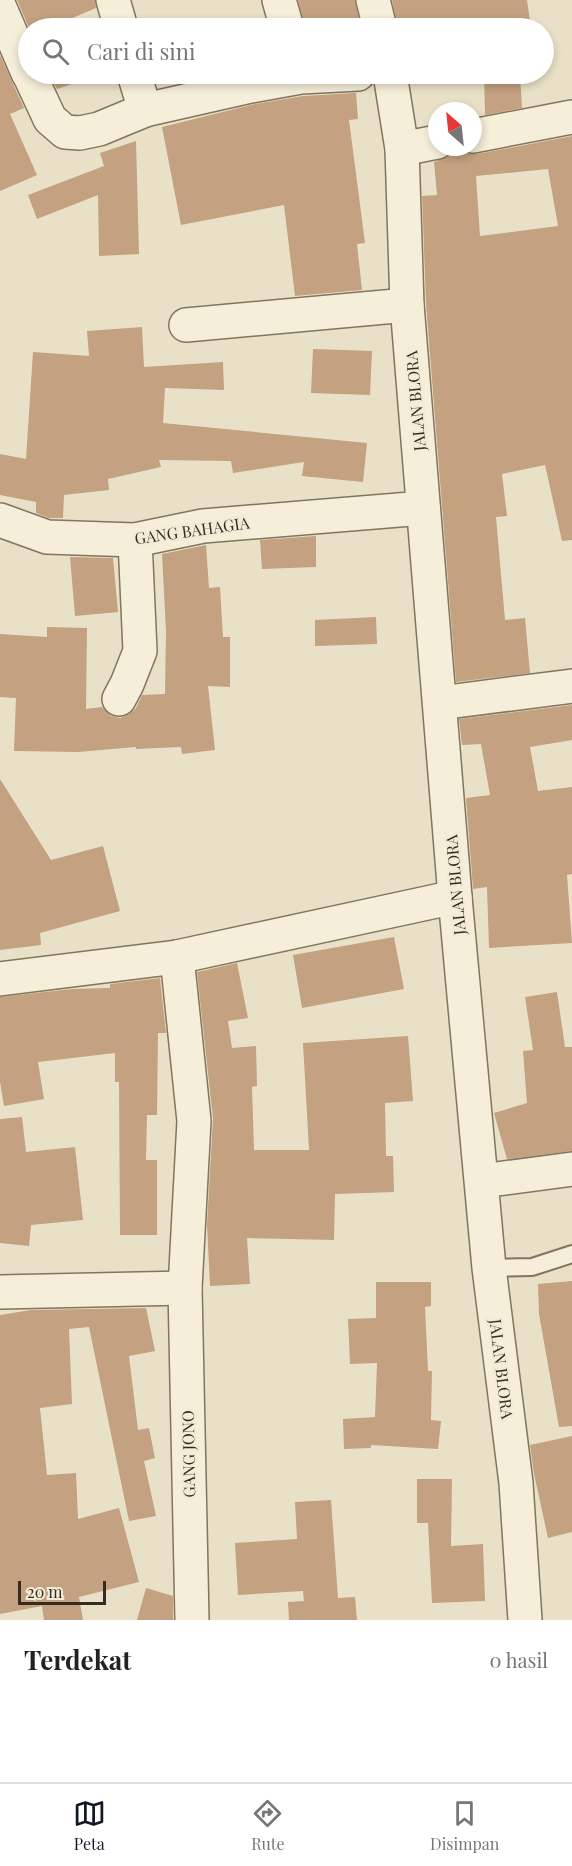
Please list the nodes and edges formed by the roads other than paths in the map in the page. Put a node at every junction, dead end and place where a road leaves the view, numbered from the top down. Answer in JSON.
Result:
{"nodes":[{"id":1,"x":113,"y":0,"type":"edge"},
{"id":2,"x":279,"y":0,"type":"edge"},
{"id":3,"x":373,"y":0,"type":"edge"},
{"id":4,"x":0,"y":8,"type":"edge"},
{"id":5,"x":118,"y":18,"type":"edge"},
{"id":6,"x":284,"y":18,"type":"edge"},
{"id":7,"x":378,"y":18,"type":"edge"},
{"id":8,"x":18,"y":48,"type":"edge"},
{"id":9,"x":34,"y":84,"type":"edge"},
{"id":10,"x":137,"y":84,"type":"edge"},
{"id":11,"x":260,"y":84,"type":"edge"},
{"id":12,"x":392,"y":84,"type":"edge"},
{"id":13,"x":145,"y":110,"type":"junction"},
{"id":14,"x":572,"y":117,"type":"edge"},
{"id":15,"x":482,"y":134,"type":"edge"},
{"id":16,"x":428,"y":144,"type":"edge"},
{"id":17,"x":402,"y":149,"type":"junction"},
{"id":18,"x":407,"y":305,"type":"junction"},
{"id":19,"x":186,"y":325,"type":"dead end"},
{"id":20,"x":423,"y":508,"type":"junction"},
{"id":21,"x":0,"y":520,"type":"edge"},
{"id":22,"x":135,"y":540,"type":"junction"},
{"id":23,"x":572,"y":686,"type":"edge"},
{"id":24,"x":118,"y":699,"type":"dead end"},
{"id":25,"x":440,"y":703,"type":"junction"},
{"id":26,"x":455,"y":897,"type":"junction"},
{"id":27,"x":177,"y":957,"type":"junction"},
{"id":28,"x":0,"y":979,"type":"edge"},
{"id":29,"x":572,"y":1169,"type":"edge"},
{"id":30,"x":482,"y":1181,"type":"junction"},
{"id":31,"x":572,"y":1254,"type":"edge"},
{"id":32,"x":489,"y":1268,"type":"junction"},
{"id":33,"x":185,"y":1288,"type":"junction"},
{"id":34,"x":0,"y":1292,"type":"edge"},
{"id":35,"x":192,"y":1620,"type":"edge"},
{"id":36,"x":525,"y":1620,"type":"edge"}],
"edges":[{"from":1,"to":5,"type":"street"},
{"from":2,"to":6,"type":"street"},
{"from":3,"to":7,"type":"street"},
{"from":4,"to":8,"type":"street"},
{"from":9,"to":13,"type":"street"},
{"from":10,"to":13,"type":"street"},
{"from":11,"to":13,"type":"street"},
{"from":12,"to":17,"type":"street","name":"JALAN BLORA"},
{"from":14,"to":15,"type":"street"},
{"from":16,"to":17,"type":"street"},
{"from":17,"to":18,"type":"street","name":"JALAN BLORA"},
{"from":18,"to":19,"type":"street"},
{"from":18,"to":20,"type":"street","name":"JALAN BLORA"},
{"from":20,"to":22,"type":"street","name":"GANG BAHAGIA"},
{"from":20,"to":25,"type":"street","name":"JALAN BLORA"},
{"from":21,"to":22,"type":"street","name":"GANG BAHAGIA"},
{"from":22,"to":24,"type":"street"},
{"from":23,"to":25,"type":"street"},
{"from":25,"to":26,"type":"street","name":"JALAN BLORA"},
{"from":26,"to":27,"type":"street"},
{"from":26,"to":30,"type":"street","name":"JALAN BLORA"},
{"from":27,"to":28,"type":"street"},
{"from":27,"to":33,"type":"street","name":"GANG JONO"},
{"from":29,"to":30,"type":"street"},
{"from":30,"to":32,"type":"street","name":"JALAN BLORA"},
{"from":31,"to":32,"type":"lane"},
{"from":32,"to":36,"type":"street","name":"JALAN BLORA"},
{"from":33,"to":34,"type":"street"},
{"from":33,"to":35,"type":"street","name":"GANG JONO"}]}
